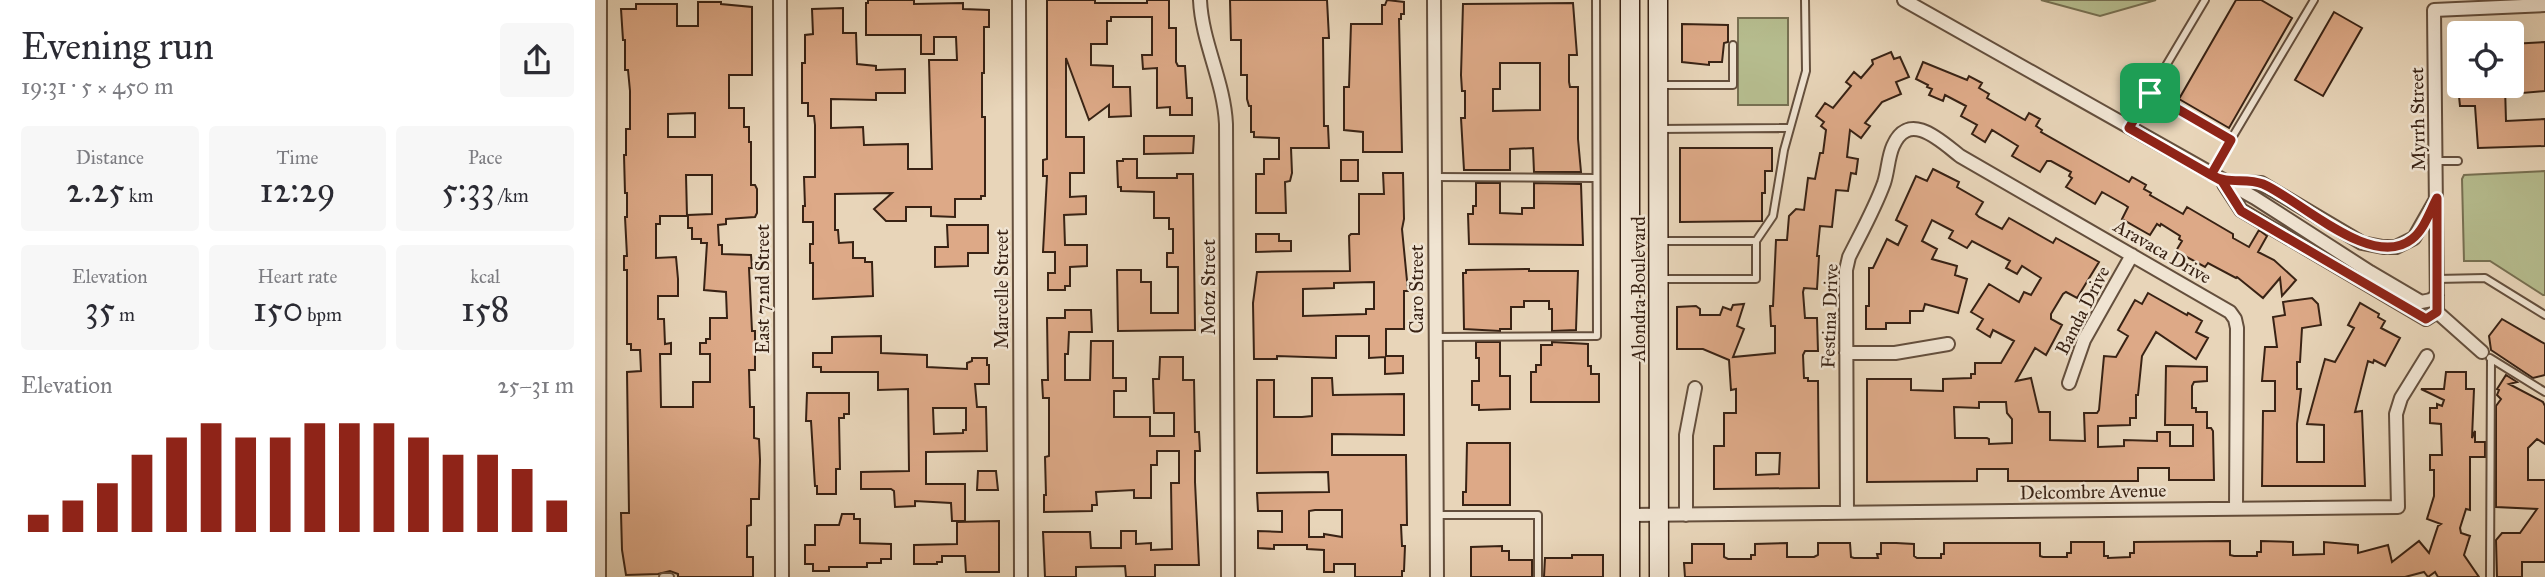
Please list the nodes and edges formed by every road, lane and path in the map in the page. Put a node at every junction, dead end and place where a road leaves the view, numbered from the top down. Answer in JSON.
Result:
{"nodes":[{"id":1,"x":600,"y":0,"type":"edge"},
{"id":2,"x":780,"y":0,"type":"edge"},
{"id":3,"x":1019,"y":0,"type":"edge"},
{"id":4,"x":1200,"y":0,"type":"edge"},
{"id":5,"x":1434,"y":0,"type":"edge"},
{"id":6,"x":1596,"y":0,"type":"edge"},
{"id":7,"x":1630,"y":0,"type":"edge"},
{"id":8,"x":1658,"y":0,"type":"edge"},
{"id":9,"x":1805,"y":0,"type":"edge"},
{"id":10,"x":1904,"y":0,"type":"edge"},
{"id":11,"x":2205,"y":0,"type":"edge"},
{"id":12,"x":2314,"y":0,"type":"edge"},
{"id":13,"x":2436,"y":5,"type":"edge"},
{"id":14,"x":2545,"y":5,"type":"edge"},
{"id":15,"x":1733,"y":45,"type":"dead end"},
{"id":16,"x":1658,"y":86,"type":"junction"},
{"id":17,"x":2150,"y":93,"type":"junction"},
{"id":18,"x":1790,"y":128,"type":"junction"},
{"id":19,"x":2129,"y":128,"type":"junction"},
{"id":20,"x":1630,"y":129,"type":"junction"},
{"id":21,"x":1658,"y":129,"type":"junction"},
{"id":22,"x":1904,"y":133,"type":"joint"},
{"id":23,"x":2231,"y":140,"type":"junction"},
{"id":24,"x":2437,"y":161,"type":"junction"},
{"id":25,"x":2458,"y":161,"type":"dead end"},
{"id":26,"x":1435,"y":177,"type":"junction"},
{"id":27,"x":1597,"y":178,"type":"junction"},
{"id":28,"x":2216,"y":178,"type":"junction"},
{"id":29,"x":2437,"y":198,"type":"junction"},
{"id":30,"x":1659,"y":241,"type":"junction"},
{"id":31,"x":1756,"y":241,"type":"junction"},
{"id":32,"x":2132,"y":255,"type":"junction"},
{"id":33,"x":1659,"y":279,"type":"junction"},
{"id":34,"x":2437,"y":279,"type":"junction"},
{"id":35,"x":2437,"y":295,"type":"junction"},
{"id":36,"x":2437,"y":312,"type":"junction"},
{"id":37,"x":2545,"y":315,"type":"edge"},
{"id":38,"x":1436,"y":337,"type":"junction"},
{"id":39,"x":1948,"y":344,"type":"dead end"},
{"id":40,"x":1846,"y":354,"type":"junction"},
{"id":41,"x":2427,"y":356,"type":"dead end"},
{"id":42,"x":2486,"y":356,"type":"junction"},
{"id":43,"x":2069,"y":383,"type":"dead end"},
{"id":44,"x":1695,"y":388,"type":"dead end"},
{"id":45,"x":2545,"y":392,"type":"edge"},
{"id":46,"x":2236,"y":509,"type":"junction"},
{"id":47,"x":1847,"y":513,"type":"junction"},
{"id":48,"x":1630,"y":515,"type":"junction"},
{"id":49,"x":1659,"y":515,"type":"junction"},
{"id":50,"x":1686,"y":515,"type":"junction"},
{"id":51,"x":1436,"y":516,"type":"junction"},
{"id":52,"x":599,"y":577,"type":"edge"},
{"id":53,"x":663,"y":577,"type":"edge"},
{"id":54,"x":670,"y":577,"type":"edge"},
{"id":55,"x":782,"y":577,"type":"edge"},
{"id":56,"x":1021,"y":577,"type":"edge"},
{"id":57,"x":1228,"y":577,"type":"edge"},
{"id":58,"x":1437,"y":577,"type":"edge"},
{"id":59,"x":1538,"y":577,"type":"edge"},
{"id":60,"x":1630,"y":577,"type":"edge"},
{"id":61,"x":1659,"y":577,"type":"edge"},
{"id":62,"x":2490,"y":577,"type":"edge"}],
"edges":[{"from":1,"to":52,"type":"street"},
{"from":2,"to":55,"type":"street","name":"East 72nd Street"},
{"from":3,"to":56,"type":"street","name":"Marcelle Street"},
{"from":4,"to":57,"type":"street","name":"Motz Street"},
{"from":5,"to":26,"type":"street","name":"Caro Street"},
{"from":6,"to":27,"type":"lane"},
{"from":7,"to":20,"type":"main road","name":"Alondra Boulevard"},
{"from":8,"to":16,"type":"main road","name":"Alondra Boulevard"},
{"from":9,"to":18,"type":"lane"},
{"from":10,"to":19,"type":"street"},
{"from":11,"to":17,"type":"lane"},
{"from":12,"to":23,"type":"lane"},
{"from":13,"to":14,"type":"street"},
{"from":13,"to":24,"type":"street","name":"Myrrh Street"},
{"from":15,"to":16,"type":"lane"},
{"from":16,"to":21,"type":"main road","name":"Alondra Boulevard"},
{"from":17,"to":19,"type":"lane"},
{"from":17,"to":23,"type":"lane"},
{"from":18,"to":21,"type":"lane"},
{"from":18,"to":31,"type":"lane"},
{"from":19,"to":28,"type":"street"},
{"from":20,"to":21,"type":"main road"},
{"from":20,"to":48,"type":"main road","name":"Alondra Boulevard"},
{"from":21,"to":30,"type":"main road","name":"Alondra Boulevard"},
{"from":22,"to":32,"type":"street","name":"Aravaca Drive"},
{"from":22,"to":40,"type":"street","name":"Festina Drive"},
{"from":23,"to":28,"type":"lane"},
{"from":24,"to":25,"type":"lane"},
{"from":24,"to":29,"type":"street","name":"Myrrh Street"},
{"from":26,"to":27,"type":"lane"},
{"from":26,"to":38,"type":"street","name":"Caro Street"},
{"from":27,"to":38,"type":"lane"},
{"from":28,"to":29,"type":"street"},
{"from":28,"to":35,"type":"street"},
{"from":28,"to":36,"type":"street"},
{"from":29,"to":34,"type":"street","name":"Myrrh Street"},
{"from":30,"to":31,"type":"lane"},
{"from":30,"to":33,"type":"main road","name":"Alondra Boulevard"},
{"from":31,"to":33,"type":"lane"},
{"from":32,"to":43,"type":"street","name":"Banda Drive"},
{"from":32,"to":46,"type":"street","name":"Aravaca Drive"},
{"from":33,"to":49,"type":"main road","name":"Alondra Boulevard"},
{"from":34,"to":35,"type":"street","name":"Myrrh Street"},
{"from":34,"to":37,"type":"lane"},
{"from":35,"to":36,"type":"street","name":"Myrrh Street"},
{"from":36,"to":42,"type":"street"},
{"from":38,"to":51,"type":"street","name":"Caro Street"},
{"from":39,"to":40,"type":"street"},
{"from":40,"to":47,"type":"street","name":"Festina Drive"},
{"from":41,"to":46,"type":"street","name":"Delcombre Avenue"},
{"from":42,"to":45,"type":"lane"},
{"from":42,"to":62,"type":"lane"},
{"from":44,"to":50,"type":"street"},
{"from":46,"to":47,"type":"street","name":"Delcombre Avenue"},
{"from":47,"to":50,"type":"street","name":"Delcombre Avenue"},
{"from":48,"to":49,"type":"street","name":"Delcombre Avenue"},
{"from":48,"to":60,"type":"main road","name":"Alondra Boulevard"},
{"from":49,"to":50,"type":"street","name":"Delcombre Avenue"},
{"from":49,"to":61,"type":"main road","name":"Alondra Boulevard"},
{"from":51,"to":58,"type":"street","name":"Caro Street"},
{"from":51,"to":59,"type":"lane"},
{"from":53,"to":54,"type":"lane"}]}
